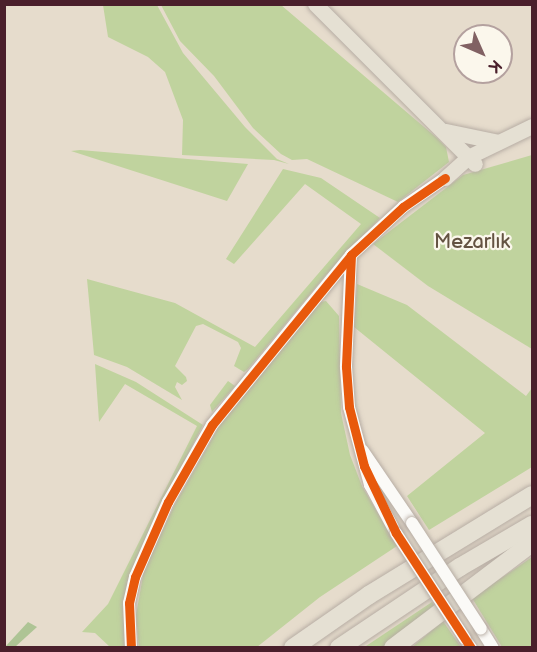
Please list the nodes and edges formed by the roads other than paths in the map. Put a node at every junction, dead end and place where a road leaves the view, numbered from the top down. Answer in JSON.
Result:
{"nodes":[{"id":1,"x":315,"y":4,"type":"edge"},
{"id":2,"x":532,"y":126,"type":"edge"},
{"id":3,"x":440,"y":128,"type":"junction"},
{"id":4,"x":532,"y":135,"type":"edge"},
{"id":5,"x":504,"y":142,"type":"junction"},
{"id":6,"x":472,"y":160,"type":"junction"},
{"id":7,"x":445,"y":178,"type":"junction"},
{"id":8,"x":351,"y":255,"type":"junction"},
{"id":9,"x":358,"y":443,"type":"junction"},
{"id":10,"x":532,"y":495,"type":"edge"},
{"id":11,"x":532,"y":525,"type":"edge"},
{"id":12,"x":532,"y":543,"type":"edge"},
{"id":13,"x":468,"y":643,"type":"edge"},
{"id":14,"x":131,"y":648,"type":"edge"},
{"id":15,"x":293,"y":648,"type":"edge"},
{"id":16,"x":339,"y":648,"type":"edge"},
{"id":17,"x":393,"y":648,"type":"edge"},
{"id":18,"x":493,"y":648,"type":"edge"}],
"edges":[{"from":1,"to":3,"type":"main road"},
{"from":2,"to":5,"type":"main road"},
{"from":3,"to":5,"type":"main road"},
{"from":3,"to":6,"type":"main road"},
{"from":3,"to":7,"type":"main road"},
{"from":4,"to":6,"type":"main road"},
{"from":5,"to":6,"type":"main road"},
{"from":6,"to":7,"type":"main road"},
{"from":7,"to":8,"type":"street"},
{"from":8,"to":9,"type":"street"},
{"from":8,"to":14,"type":"street"},
{"from":9,"to":13,"type":"street","bridge":true},
{"from":9,"to":18,"type":"street","bridge":true},
{"from":10,"to":15,"type":"highway"},
{"from":11,"to":16,"type":"highway"},
{"from":12,"to":17,"type":"highway"}]}
